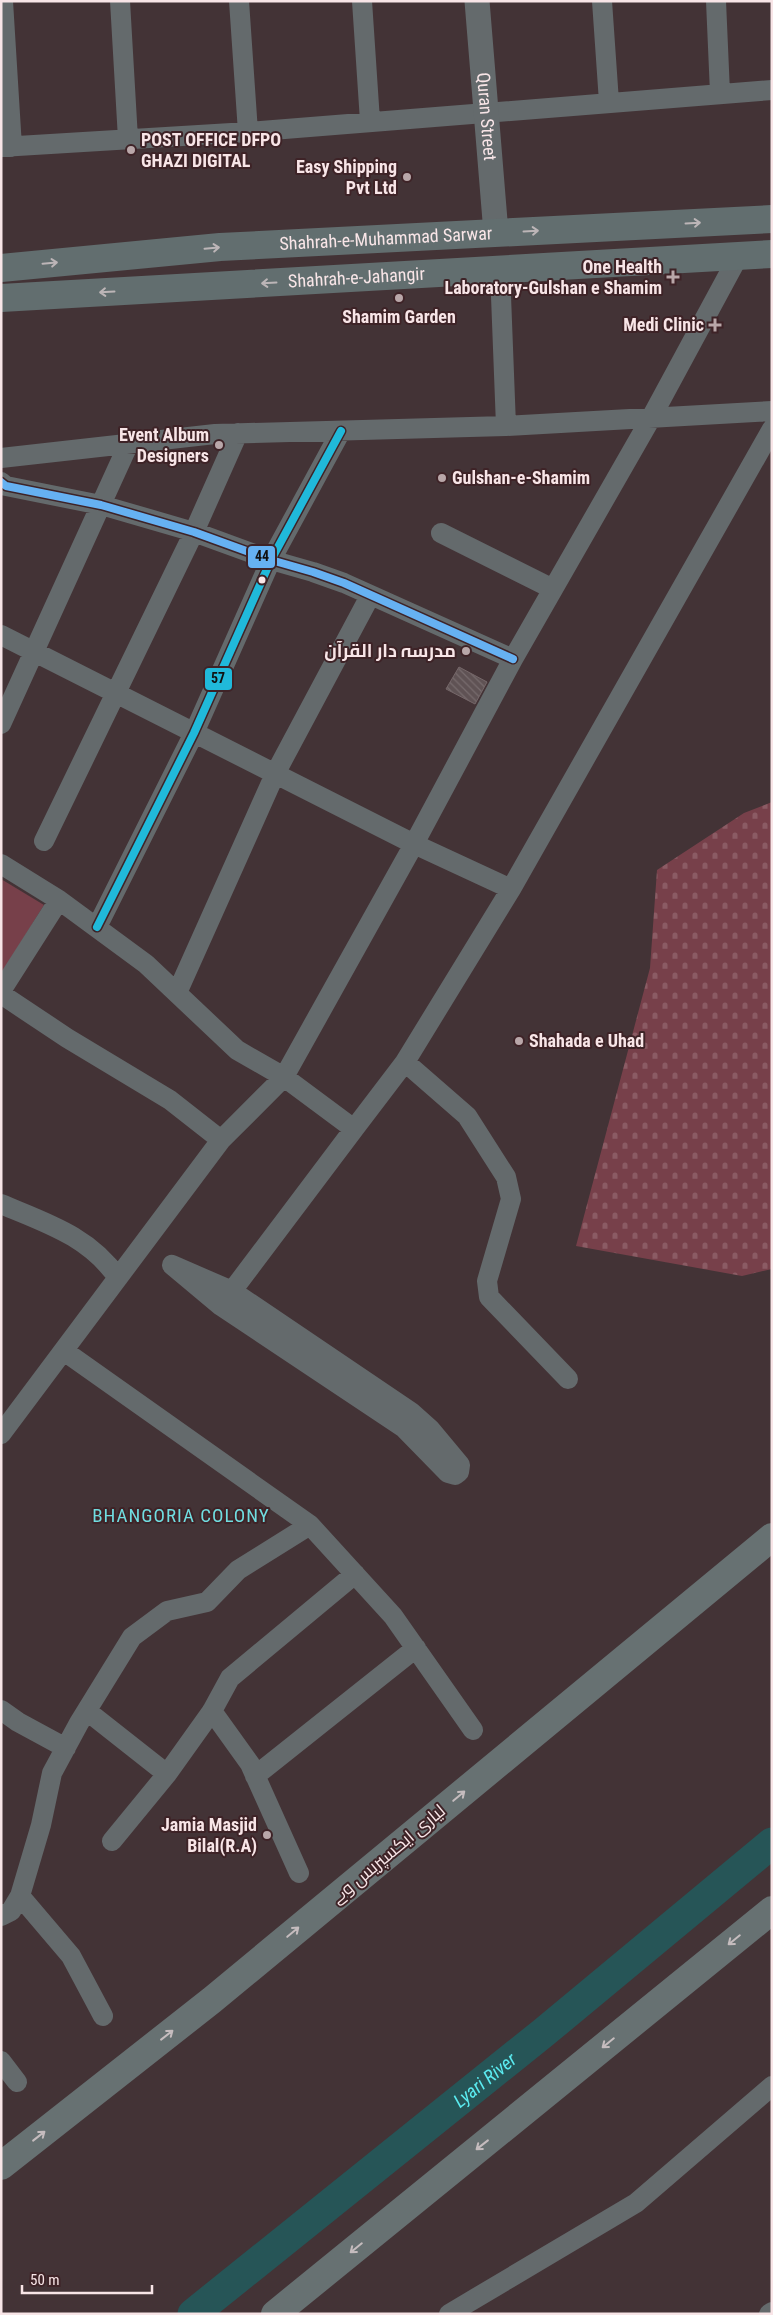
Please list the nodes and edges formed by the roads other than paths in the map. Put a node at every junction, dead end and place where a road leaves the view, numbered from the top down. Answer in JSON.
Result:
{"nodes":[{"id":1,"x":3,"y":1,"type":"edge"},
{"id":2,"x":120,"y":1,"type":"edge"},
{"id":3,"x":239,"y":1,"type":"edge"},
{"id":4,"x":362,"y":1,"type":"edge"},
{"id":5,"x":477,"y":1,"type":"edge"},
{"id":6,"x":602,"y":1,"type":"edge"},
{"id":7,"x":716,"y":1,"type":"edge"},
{"id":8,"x":772,"y":90,"type":"edge"},
{"id":9,"x":720,"y":93,"type":"junction"},
{"id":10,"x":609,"y":102,"type":"junction"},
{"id":11,"x":486,"y":112,"type":"junction"},
{"id":12,"x":370,"y":121,"type":"junction"},
{"id":13,"x":248,"y":132,"type":"junction"},
{"id":14,"x":128,"y":139,"type":"junction"},
{"id":15,"x":7,"y":147,"type":"edge"},
{"id":16,"x":772,"y":219,"type":"edge"},
{"id":17,"x":496,"y":233,"type":"junction"},
{"id":18,"x":772,"y":254,"type":"edge"},
{"id":19,"x":738,"y":257,"type":"junction"},
{"id":20,"x":1,"y":268,"type":"edge"},
{"id":21,"x":500,"y":270,"type":"junction"},
{"id":22,"x":1,"y":298,"type":"edge"},
{"id":23,"x":772,"y":412,"type":"edge"},
{"id":24,"x":651,"y":418,"type":"junction"},
{"id":25,"x":506,"y":426,"type":"junction"},
{"id":26,"x":772,"y":429,"type":"edge"},
{"id":27,"x":341,"y":430,"type":"junction"},
{"id":28,"x":238,"y":433,"type":"junction"},
{"id":29,"x":129,"y":443,"type":"junction"},
{"id":30,"x":1,"y":458,"type":"edge"},
{"id":31,"x":3,"y":489,"type":"edge"},
{"id":32,"x":101,"y":505,"type":"junction"},
{"id":33,"x":194,"y":532,"type":"junction"},
{"id":34,"x":441,"y":533,"type":"dead end"},
{"id":35,"x":271,"y":560,"type":"junction"},
{"id":36,"x":553,"y":589,"type":"junction"},
{"id":37,"x":370,"y":596,"type":"junction"},
{"id":38,"x":1,"y":635,"type":"edge"},
{"id":39,"x":34,"y":652,"type":"junction"},
{"id":40,"x":513,"y":659,"type":"junction"},
{"id":41,"x":116,"y":693,"type":"junction"},
{"id":42,"x":1,"y":724,"type":"edge"},
{"id":43,"x":194,"y":732,"type":"junction"},
{"id":44,"x":275,"y":774,"type":"junction"},
{"id":45,"x":44,"y":841,"type":"dead end"},
{"id":46,"x":414,"y":844,"type":"junction"},
{"id":47,"x":1,"y":864,"type":"edge"},
{"id":48,"x":511,"y":889,"type":"junction"},
{"id":49,"x":59,"y":900,"type":"junction"},
{"id":50,"x":97,"y":927,"type":"junction"},
{"id":51,"x":1,"y":993,"type":"edge"},
{"id":52,"x":177,"y":993,"type":"junction"},
{"id":53,"x":405,"y":1062,"type":"junction"},
{"id":54,"x":284,"y":1078,"type":"junction"},
{"id":55,"x":354,"y":1129,"type":"junction"},
{"id":56,"x":221,"y":1140,"type":"junction"},
{"id":57,"x":1,"y":1204,"type":"edge"},
{"id":58,"x":118,"y":1278,"type":"junction"},
{"id":59,"x":232,"y":1291,"type":"junction"},
{"id":60,"x":64,"y":1351,"type":"junction"},
{"id":61,"x":568,"y":1379,"type":"dead end"},
{"id":62,"x":1,"y":1434,"type":"edge"},
{"id":63,"x":310,"y":1525,"type":"junction"},
{"id":64,"x":772,"y":1537,"type":"edge"},
{"id":65,"x":355,"y":1574,"type":"junction"},
{"id":66,"x":416,"y":1648,"type":"junction"},
{"id":67,"x":1,"y":1710,"type":"edge"},
{"id":68,"x":87,"y":1711,"type":"junction"},
{"id":69,"x":212,"y":1711,"type":"junction"},
{"id":70,"x":473,"y":1730,"type":"dead end"},
{"id":71,"x":66,"y":1748,"type":"junction"},
{"id":72,"x":167,"y":1774,"type":"junction"},
{"id":73,"x":255,"y":1776,"type":"junction"},
{"id":74,"x":112,"y":1841,"type":"dead end"},
{"id":75,"x":299,"y":1873,"type":"dead end"},
{"id":76,"x":20,"y":1896,"type":"junction"},
{"id":77,"x":772,"y":1910,"type":"edge"},
{"id":78,"x":1,"y":1916,"type":"edge"},
{"id":79,"x":103,"y":2016,"type":"dead end"},
{"id":80,"x":1,"y":2061,"type":"edge"},
{"id":81,"x":17,"y":2082,"type":"dead end"},
{"id":82,"x":772,"y":2086,"type":"edge"},
{"id":83,"x":1,"y":2166,"type":"edge"},
{"id":84,"x":275,"y":2314,"type":"edge"},
{"id":85,"x":449,"y":2314,"type":"edge"}],
"edges":[{"from":1,"to":15,"type":"street"},
{"from":2,"to":14,"type":"street"},
{"from":3,"to":13,"type":"street"},
{"from":4,"to":12,"type":"street"},
{"from":5,"to":11,"type":"street","name":"Quran Street"},
{"from":6,"to":10,"type":"street"},
{"from":7,"to":9,"type":"street"},
{"from":8,"to":9,"type":"street"},
{"from":9,"to":10,"type":"street"},
{"from":10,"to":11,"type":"street"},
{"from":11,"to":12,"type":"street"},
{"from":11,"to":17,"type":"street","name":"Quran Street"},
{"from":12,"to":13,"type":"street"},
{"from":13,"to":14,"type":"street"},
{"from":14,"to":15,"type":"street"},
{"from":17,"to":16,"type":"main road","name":"Shahrah-e-Muhammad Sarwar","one_way":true},
{"from":20,"to":17,"type":"main road","name":"Shahrah-e-Muhammad Sarwar","one_way":true},
{"from":18,"to":19,"type":"main road","name":"Shahrah-e-Jahangir"},
{"from":19,"to":21,"type":"main road","name":"Shahrah-e-Jahangir"},
{"from":19,"to":24,"type":"street"},
{"from":21,"to":22,"type":"main road","name":"Shahrah-e-Jahangir","one_way":true},
{"from":21,"to":25,"type":"street"},
{"from":23,"to":24,"type":"street"},
{"from":24,"to":25,"type":"street"},
{"from":24,"to":36,"type":"street"},
{"from":25,"to":27,"type":"street"},
{"from":26,"to":48,"type":"street"},
{"from":27,"to":28,"type":"street"},
{"from":27,"to":35,"type":"street"},
{"from":28,"to":29,"type":"street"},
{"from":28,"to":33,"type":"street"},
{"from":29,"to":30,"type":"street"},
{"from":29,"to":32,"type":"street"},
{"from":31,"to":32,"type":"street"},
{"from":32,"to":33,"type":"street"},
{"from":32,"to":39,"type":"street"},
{"from":33,"to":35,"type":"street"},
{"from":33,"to":41,"type":"street"},
{"from":34,"to":36,"type":"street"},
{"from":35,"to":37,"type":"street"},
{"from":35,"to":43,"type":"street"},
{"from":36,"to":40,"type":"street"},
{"from":37,"to":40,"type":"street"},
{"from":37,"to":44,"type":"street"},
{"from":38,"to":39,"type":"street"},
{"from":39,"to":41,"type":"street"},
{"from":39,"to":42,"type":"street"},
{"from":40,"to":46,"type":"street"},
{"from":41,"to":43,"type":"street"},
{"from":41,"to":45,"type":"street"},
{"from":43,"to":44,"type":"street"},
{"from":43,"to":50,"type":"street"},
{"from":44,"to":46,"type":"street"},
{"from":44,"to":52,"type":"street"},
{"from":46,"to":48,"type":"street"},
{"from":46,"to":54,"type":"street"},
{"from":47,"to":49,"type":"street"},
{"from":48,"to":53,"type":"street"},
{"from":49,"to":50,"type":"street"},
{"from":49,"to":51,"type":"street"},
{"from":50,"to":52,"type":"street"},
{"from":51,"to":56,"type":"street"},
{"from":52,"to":54,"type":"street"},
{"from":53,"to":55,"type":"street"},
{"from":53,"to":61,"type":"street"},
{"from":54,"to":55,"type":"street"},
{"from":54,"to":56,"type":"street"},
{"from":55,"to":59,"type":"street"},
{"from":56,"to":58,"type":"street"},
{"from":57,"to":58,"type":"street"},
{"from":58,"to":60,"type":"street"},
{"from":59,"to":59,"type":"street"},
{"from":60,"to":62,"type":"street"},
{"from":60,"to":63,"type":"street"},
{"from":63,"to":65,"type":"street"},
{"from":63,"to":68,"type":"street"},
{"from":83,"to":64,"type":"highway","name":"لیاری ایکسپریس وے","one_way":true},
{"from":65,"to":66,"type":"street"},
{"from":65,"to":69,"type":"street"},
{"from":66,"to":70,"type":"street"},
{"from":66,"to":73,"type":"street"},
{"from":67,"to":71,"type":"street"},
{"from":68,"to":71,"type":"street"},
{"from":68,"to":72,"type":"street"},
{"from":69,"to":72,"type":"street"},
{"from":69,"to":73,"type":"street"},
{"from":71,"to":76,"type":"street"},
{"from":72,"to":74,"type":"street"},
{"from":73,"to":75,"type":"street"},
{"from":76,"to":78,"type":"street"},
{"from":76,"to":79,"type":"street"},
{"from":77,"to":84,"type":"highway","one_way":true},
{"from":80,"to":81,"type":"street"},
{"from":82,"to":85,"type":"street"}]}
